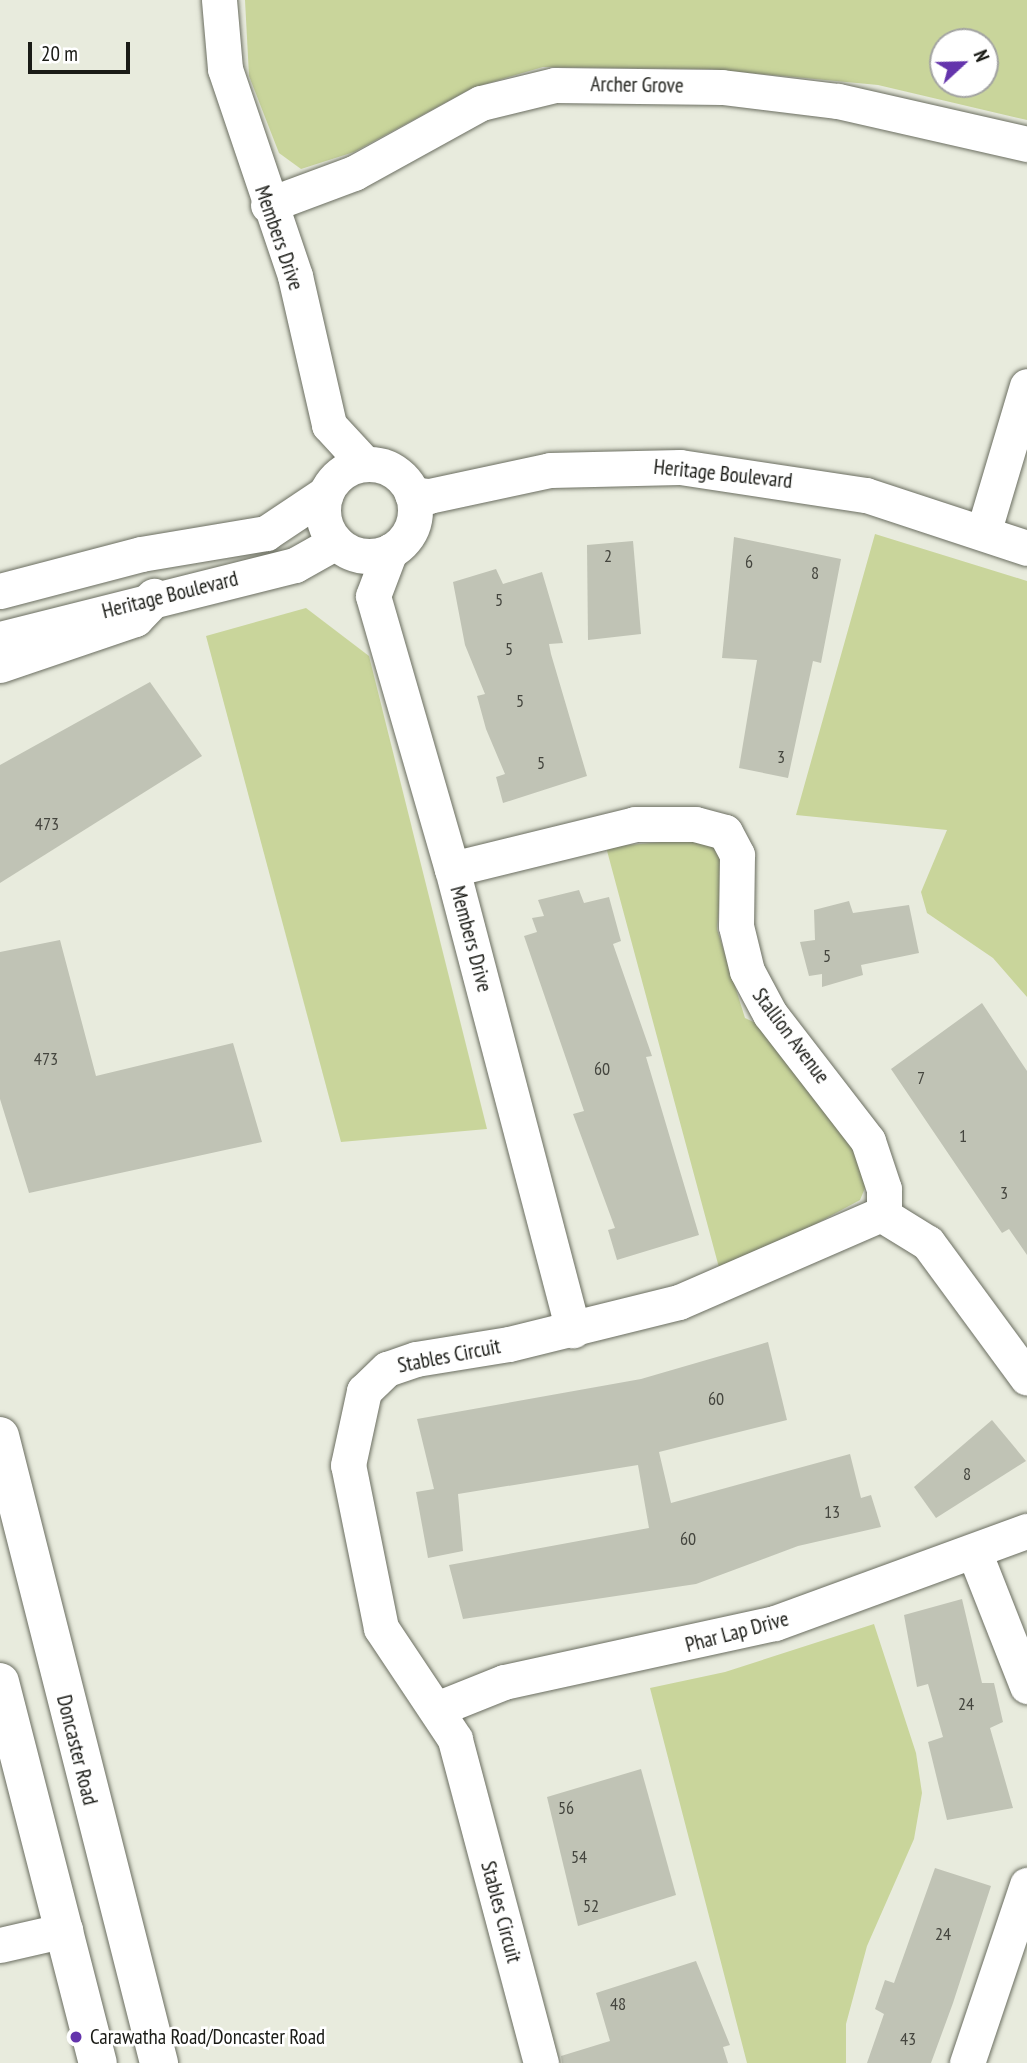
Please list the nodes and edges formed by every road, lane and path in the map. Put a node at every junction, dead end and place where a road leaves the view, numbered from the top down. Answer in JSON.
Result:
{"nodes":[{"id":1,"x":219,"y":0,"type":"edge"},
{"id":2,"x":1027,"y":144,"type":"edge"},
{"id":3,"x":268,"y":205,"type":"junction"},
{"id":4,"x":1027,"y":386,"type":"edge"},
{"id":5,"x":365,"y":464,"type":"junction"},
{"id":6,"x":326,"y":493,"type":"junction"},
{"id":7,"x":412,"y":494,"type":"junction"},
{"id":8,"x":984,"y":530,"type":"junction"},
{"id":9,"x":336,"y":542,"type":"junction"},
{"id":10,"x":1027,"y":548,"type":"edge"},
{"id":11,"x":390,"y":551,"type":"junction"},
{"id":12,"x":0,"y":591,"type":"edge"},
{"id":13,"x":154,"y":598,"type":"junction"},
{"id":14,"x":0,"y":639,"type":"edge"},
{"id":15,"x":0,"y":664,"type":"edge"},
{"id":16,"x":452,"y":869,"type":"junction"},
{"id":17,"x":884,"y":1216,"type":"junction"},
{"id":18,"x":573,"y":1330,"type":"junction"},
{"id":19,"x":1027,"y":1378,"type":"edge"},
{"id":20,"x":0,"y":1436,"type":"edge"},
{"id":21,"x":1027,"y":1531,"type":"edge"},
{"id":22,"x":975,"y":1554,"type":"junction"},
{"id":23,"x":0,"y":1682,"type":"edge"},
{"id":24,"x":1027,"y":1686,"type":"edge"},
{"id":25,"x":439,"y":1708,"type":"junction"},
{"id":26,"x":1027,"y":1885,"type":"edge"},
{"id":27,"x":121,"y":1917,"type":"junction"},
{"id":28,"x":65,"y":1930,"type":"junction"},
{"id":29,"x":0,"y":1945,"type":"edge"},
{"id":30,"x":98,"y":2063,"type":"edge"},
{"id":31,"x":159,"y":2063,"type":"edge"},
{"id":32,"x":541,"y":2063,"type":"edge"},
{"id":33,"x":967,"y":2063,"type":"edge"}],
"edges":[{"from":1,"to":3,"type":"street","name":"Members Drive"},
{"from":2,"to":3,"type":"street","name":"Archer Grove"},
{"from":3,"to":5,"type":"street","name":"Members Drive"},
{"from":4,"to":8,"type":"street"},
{"from":5,"to":6,"type":"street"},
{"from":5,"to":7,"type":"street"},
{"from":6,"to":9,"type":"street"},
{"from":6,"to":12,"type":"street","name":"Heritage Boulevard"},
{"from":7,"to":8,"type":"street","name":"Heritage Boulevard"},
{"from":7,"to":11,"type":"street"},
{"from":8,"to":10,"type":"street","name":"Heritage Boulevard"},
{"from":9,"to":11,"type":"street"},
{"from":9,"to":13,"type":"street","name":"Heritage Boulevard"},
{"from":11,"to":16,"type":"street","name":"Members Drive"},
{"from":13,"to":14,"type":"street","name":"Heritage Boulevard"},
{"from":13,"to":15,"type":"main road"},
{"from":16,"to":17,"type":"street","name":"Stallion Avenue"},
{"from":16,"to":18,"type":"street","name":"Members Drive"},
{"from":17,"to":18,"type":"street","name":"Stables Circuit"},
{"from":17,"to":19,"type":"street"},
{"from":18,"to":25,"type":"street","name":"Stables Circuit"},
{"from":20,"to":27,"type":"main road","name":"Doncaster Road"},
{"from":21,"to":22,"type":"street","name":"Phar Lap Drive"},
{"from":22,"to":24,"type":"street"},
{"from":22,"to":25,"type":"street","name":"Phar Lap Drive"},
{"from":23,"to":28,"type":"main road"},
{"from":25,"to":32,"type":"street","name":"Stables Circuit"},
{"from":26,"to":33,"type":"street"},
{"from":27,"to":28,"type":"main road"},
{"from":27,"to":31,"type":"main road","name":"Doncaster Road"},
{"from":28,"to":29,"type":"street"},
{"from":28,"to":30,"type":"main road"}]}
